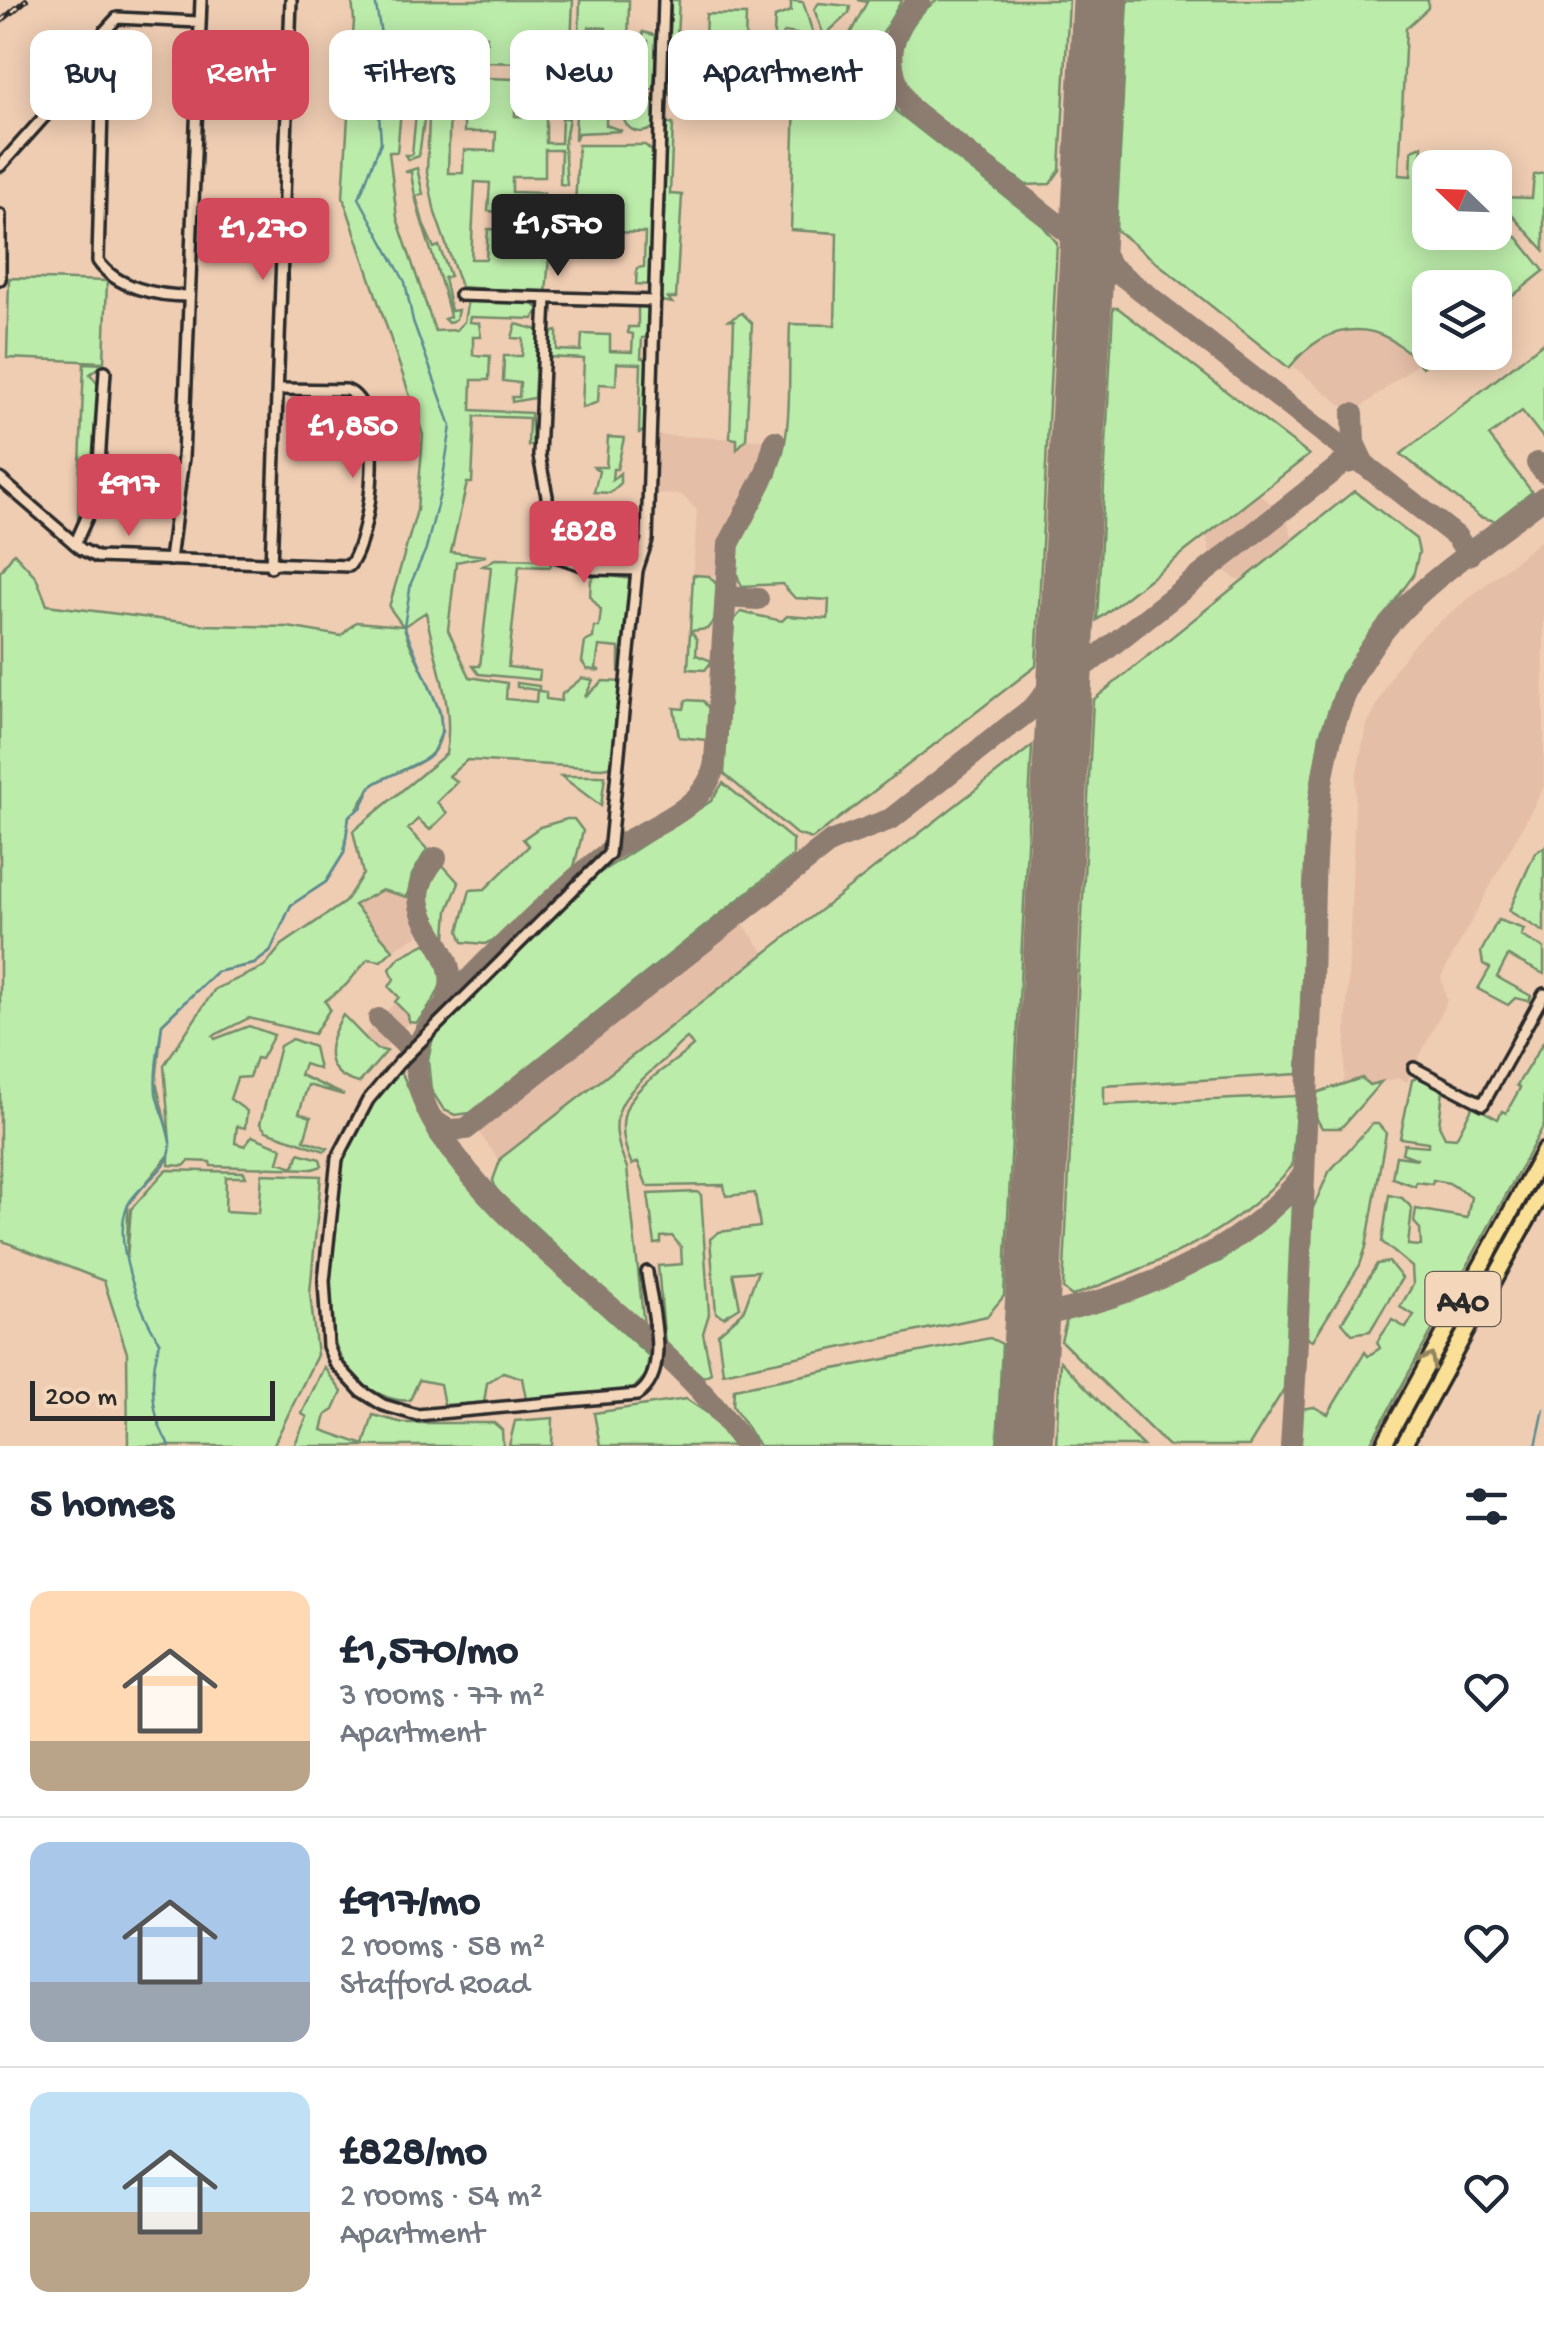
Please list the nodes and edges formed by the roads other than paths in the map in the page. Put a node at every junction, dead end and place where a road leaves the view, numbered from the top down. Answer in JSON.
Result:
{"nodes":[{"id":1,"x":201,"y":0,"type":"edge"},
{"id":2,"x":292,"y":0,"type":"edge"},
{"id":3,"x":664,"y":0,"type":"edge"},
{"id":4,"x":198,"y":22,"type":"junction"},
{"id":5,"x":105,"y":30,"type":"edge"},
{"id":6,"x":41,"y":120,"type":"edge"},
{"id":7,"x":103,"y":120,"type":"edge"},
{"id":8,"x":0,"y":166,"type":"edge"},
{"id":9,"x":0,"y":215,"type":"edge"},
{"id":10,"x":0,"y":279,"type":"edge"},
{"id":11,"x":460,"y":295,"type":"dead end"},
{"id":12,"x":188,"y":296,"type":"junction"},
{"id":13,"x":546,"y":298,"type":"junction"},
{"id":14,"x":655,"y":301,"type":"junction"},
{"id":15,"x":105,"y":371,"type":"dead end"},
{"id":16,"x":279,"y":389,"type":"junction"},
{"id":17,"x":0,"y":478,"type":"edge"},
{"id":18,"x":76,"y":544,"type":"junction"},
{"id":19,"x":170,"y":560,"type":"junction"},
{"id":20,"x":271,"y":566,"type":"junction"},
{"id":21,"x":637,"y":570,"type":"junction"},
{"id":22,"x":1544,"y":994,"type":"edge"},
{"id":23,"x":1414,"y":1068,"type":"dead end"},
{"id":24,"x":1544,"y":1151,"type":"edge"},
{"id":25,"x":1544,"y":1189,"type":"edge"},
{"id":26,"x":647,"y":1272,"type":"dead end"},
{"id":27,"x":1382,"y":1446,"type":"edge"},
{"id":28,"x":1403,"y":1446,"type":"edge"}],
"edges":[{"from":1,"to":4,"type":"street"},
{"from":2,"to":16,"type":"street"},
{"from":3,"to":14,"type":"street"},
{"from":4,"to":5,"type":"street"},
{"from":4,"to":12,"type":"street"},
{"from":6,"to":8,"type":"street"},
{"from":7,"to":12,"type":"street"},
{"from":9,"to":10,"type":"street"},
{"from":11,"to":13,"type":"street"},
{"from":12,"to":19,"type":"street"},
{"from":13,"to":14,"type":"street"},
{"from":13,"to":21,"type":"street"},
{"from":14,"to":21,"type":"street"},
{"from":15,"to":18,"type":"street"},
{"from":16,"to":20,"type":"street"},
{"from":16,"to":20,"type":"street"},
{"from":17,"to":18,"type":"street"},
{"from":18,"to":19,"type":"street"},
{"from":19,"to":20,"type":"street"},
{"from":21,"to":26,"type":"street"},
{"from":22,"to":23,"type":"street"},
{"from":27,"to":24,"type":"highway","number":"A40","one_way":true},
{"from":25,"to":28,"type":"highway","number":"A40"}]}
